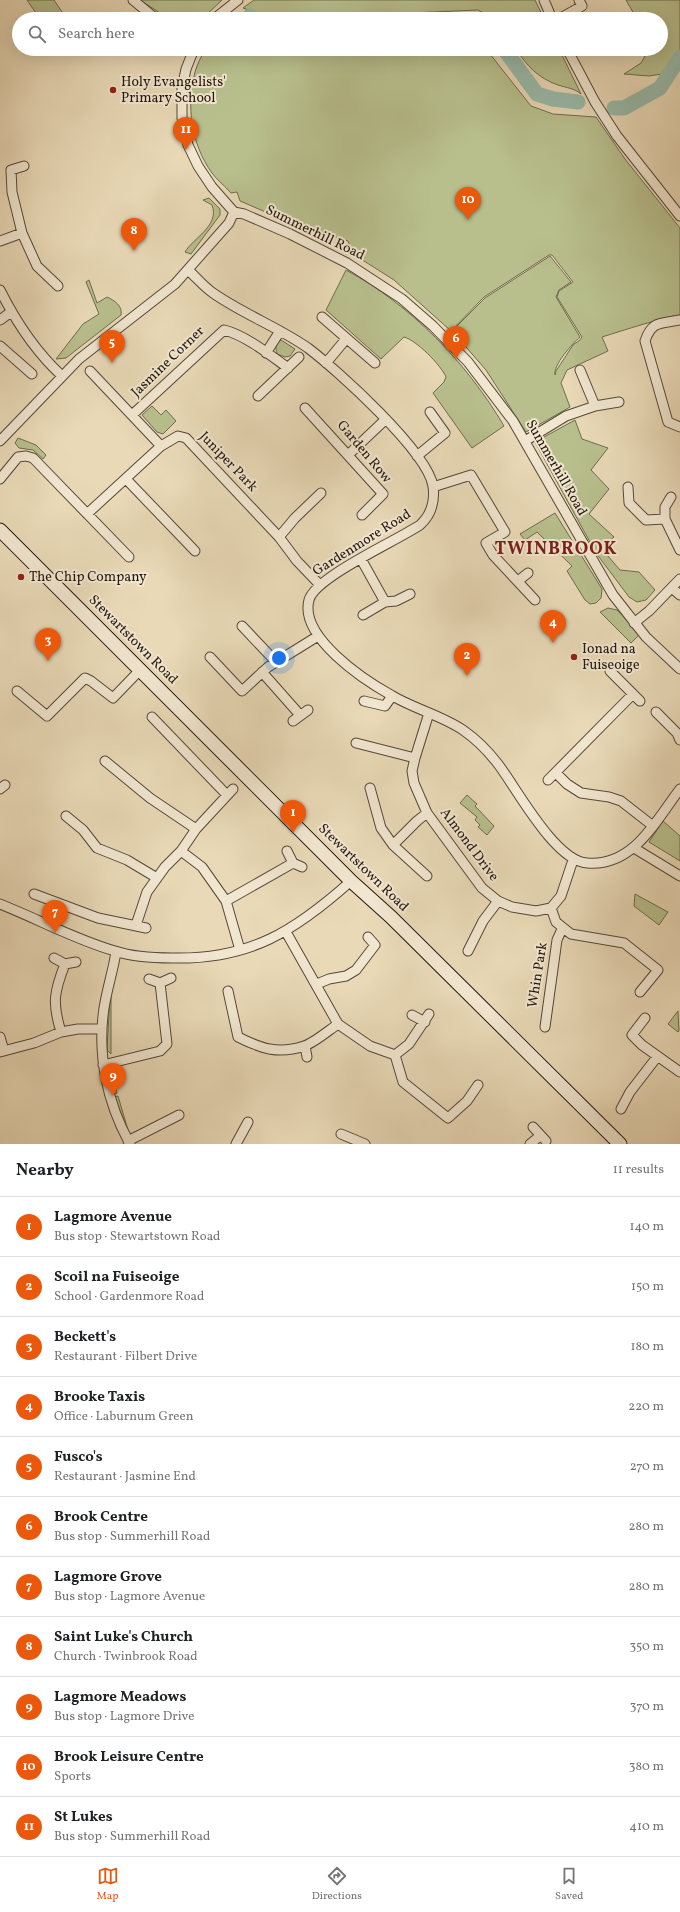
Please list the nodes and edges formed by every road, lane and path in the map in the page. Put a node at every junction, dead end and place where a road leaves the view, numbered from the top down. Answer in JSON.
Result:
{"nodes":[{"id":1,"x":133,"y":0,"type":"edge"},
{"id":2,"x":238,"y":0,"type":"edge"},
{"id":3,"x":544,"y":0,"type":"edge"},
{"id":4,"x":579,"y":0,"type":"edge"},
{"id":5,"x":148,"y":12,"type":"edge"},
{"id":6,"x":223,"y":12,"type":"edge"},
{"id":7,"x":549,"y":12,"type":"edge"},
{"id":8,"x":571,"y":12,"type":"edge"},
{"id":9,"x":191,"y":56,"type":"edge"},
{"id":10,"x":571,"y":56,"type":"edge"},
{"id":11,"x":24,"y":166,"type":"dead end"},
{"id":12,"x":234,"y":212,"type":"junction"},
{"id":13,"x":680,"y":216,"type":"edge"},
{"id":14,"x":22,"y":233,"type":"junction"},
{"id":15,"x":0,"y":241,"type":"edge"},
{"id":16,"x":189,"y":271,"type":"junction"},
{"id":17,"x":58,"y":286,"type":"dead end"},
{"id":18,"x":0,"y":290,"type":"edge"},
{"id":19,"x":11,"y":312,"type":"junction"},
{"id":20,"x":322,"y":317,"type":"dead end"},
{"id":21,"x":0,"y":320,"type":"edge"},
{"id":22,"x":680,"y":320,"type":"edge"},
{"id":23,"x":280,"y":330,"type":"junction"},
{"id":24,"x":346,"y":339,"type":"junction"},
{"id":25,"x":0,"y":346,"type":"edge"},
{"id":26,"x":266,"y":353,"type":"junction"},
{"id":27,"x":300,"y":357,"type":"dead end"},
{"id":28,"x":326,"y":363,"type":"junction"},
{"id":29,"x":375,"y":363,"type":"dead end"},
{"id":30,"x":288,"y":368,"type":"junction"},
{"id":31,"x":580,"y":370,"type":"dead end"},
{"id":32,"x":90,"y":371,"type":"dead end"},
{"id":33,"x":32,"y":374,"type":"dead end"},
{"id":34,"x":62,"y":376,"type":"junction"},
{"id":35,"x":258,"y":396,"type":"dead end"},
{"id":36,"x":619,"y":402,"type":"dead end"},
{"id":37,"x":595,"y":406,"type":"junction"},
{"id":38,"x":306,"y":408,"type":"dead end"},
{"id":39,"x":430,"y":412,"type":"dead end"},
{"id":40,"x":132,"y":416,"type":"junction"},
{"id":41,"x":386,"y":419,"type":"junction"},
{"id":42,"x":680,"y":427,"type":"edge"},
{"id":43,"x":0,"y":441,"type":"edge"},
{"id":44,"x":525,"y":441,"type":"junction"},
{"id":45,"x":161,"y":446,"type":"junction"},
{"id":46,"x":348,"y":455,"type":"junction"},
{"id":47,"x":417,"y":456,"type":"junction"},
{"id":48,"x":0,"y":479,"type":"edge"},
{"id":49,"x":126,"y":479,"type":"junction"},
{"id":50,"x":433,"y":487,"type":"junction"},
{"id":51,"x":628,"y":487,"type":"dead end"},
{"id":52,"x":321,"y":493,"type":"dead end"},
{"id":53,"x":671,"y":497,"type":"dead end"},
{"id":54,"x":87,"y":514,"type":"junction"},
{"id":55,"x":362,"y":515,"type":"dead end"},
{"id":56,"x":665,"y":519,"type":"junction"},
{"id":57,"x":0,"y":530,"type":"edge"},
{"id":58,"x":279,"y":537,"type":"junction"},
{"id":59,"x":680,"y":550,"type":"edge"},
{"id":60,"x":195,"y":552,"type":"dead end"},
{"id":61,"x":129,"y":557,"type":"dead end"},
{"id":62,"x":361,"y":559,"type":"junction"},
{"id":63,"x":528,"y":572,"type":"dead end"},
{"id":64,"x":680,"y":580,"type":"edge"},
{"id":65,"x":518,"y":581,"type":"junction"},
{"id":66,"x":319,"y":584,"type":"junction"},
{"id":67,"x":672,"y":588,"type":"junction"},
{"id":68,"x":410,"y":594,"type":"dead end"},
{"id":69,"x":680,"y":595,"type":"edge"},
{"id":70,"x":535,"y":600,"type":"dead end"},
{"id":71,"x":385,"y":602,"type":"junction"},
{"id":72,"x":362,"y":615,"type":"dead end"},
{"id":73,"x":634,"y":623,"type":"junction"},
{"id":74,"x":242,"y":626,"type":"dead end"},
{"id":75,"x":318,"y":636,"type":"junction"},
{"id":76,"x":210,"y":656,"type":"dead end"},
{"id":77,"x":276,"y":662,"type":"junction"},
{"id":78,"x":680,"y":669,"type":"edge"},
{"id":79,"x":140,"y":670,"type":"junction"},
{"id":80,"x":610,"y":671,"type":"dead end"},
{"id":81,"x":262,"y":672,"type":"junction"},
{"id":82,"x":17,"y":691,"type":"dead end"},
{"id":83,"x":633,"y":694,"type":"junction"},
{"id":84,"x":392,"y":696,"type":"junction"},
{"id":85,"x":364,"y":701,"type":"dead end"},
{"id":86,"x":640,"y":701,"type":"dead end"},
{"id":87,"x":656,"y":712,"type":"dead end"},
{"id":88,"x":429,"y":713,"type":"junction"},
{"id":89,"x":152,"y":717,"type":"dead end"},
{"id":90,"x":293,"y":721,"type":"dead end"},
{"id":91,"x":679,"y":735,"type":"edge"},
{"id":92,"x":356,"y":744,"type":"dead end"},
{"id":93,"x":414,"y":758,"type":"junction"},
{"id":94,"x":105,"y":761,"type":"dead end"},
{"id":95,"x":556,"y":773,"type":"junction"},
{"id":96,"x":548,"y":780,"type":"dead end"},
{"id":97,"x":370,"y":788,"type":"dead end"},
{"id":98,"x":680,"y":789,"type":"edge"},
{"id":99,"x":427,"y":813,"type":"junction"},
{"id":100,"x":66,"y":816,"type":"dead end"},
{"id":101,"x":653,"y":826,"type":"junction"},
{"id":102,"x":196,"y":830,"type":"junction"},
{"id":103,"x":393,"y":845,"type":"junction"},
{"id":104,"x":634,"y":848,"type":"junction"},
{"id":105,"x":181,"y":851,"type":"junction"},
{"id":106,"x":287,"y":851,"type":"dead end"},
{"id":107,"x":574,"y":860,"type":"junction"},
{"id":108,"x":293,"y":863,"type":"junction"},
{"id":109,"x":302,"y":867,"type":"dead end"},
{"id":110,"x":427,"y":876,"type":"dead end"},
{"id":111,"x":680,"y":876,"type":"edge"},
{"id":112,"x":157,"y":878,"type":"junction"},
{"id":113,"x":351,"y":880,"type":"junction"},
{"id":114,"x":34,"y":894,"type":"dead end"},
{"id":115,"x":226,"y":901,"type":"junction"},
{"id":116,"x":498,"y":901,"type":"junction"},
{"id":117,"x":0,"y":904,"type":"edge"},
{"id":118,"x":551,"y":908,"type":"junction"},
{"id":119,"x":136,"y":925,"type":"junction"},
{"id":120,"x":146,"y":928,"type":"dead end"},
{"id":121,"x":562,"y":929,"type":"junction"},
{"id":122,"x":286,"y":932,"type":"junction"},
{"id":123,"x":368,"y":937,"type":"dead end"},
{"id":124,"x":240,"y":950,"type":"junction"},
{"id":125,"x":468,"y":951,"type":"dead end"},
{"id":126,"x":116,"y":952,"type":"junction"},
{"id":127,"x":54,"y":958,"type":"dead end"},
{"id":128,"x":76,"y":962,"type":"dead end"},
{"id":129,"x":65,"y":964,"type":"junction"},
{"id":130,"x":171,"y":978,"type":"dead end"},
{"id":131,"x":148,"y":979,"type":"dead end"},
{"id":132,"x":160,"y":983,"type":"junction"},
{"id":133,"x":317,"y":984,"type":"junction"},
{"id":134,"x":640,"y":992,"type":"dead end"},
{"id":135,"x":232,"y":996,"type":"dead end"},
{"id":136,"x":412,"y":1015,"type":"dead end"},
{"id":137,"x":645,"y":1018,"type":"dead end"},
{"id":138,"x":338,"y":1024,"type":"junction"},
{"id":139,"x":545,"y":1027,"type":"dead end"},
{"id":140,"x":102,"y":1029,"type":"junction"},
{"id":141,"x":62,"y":1032,"type":"junction"},
{"id":142,"x":0,"y":1037,"type":"edge"},
{"id":143,"x":304,"y":1046,"type":"junction"},
{"id":144,"x":2,"y":1051,"type":"edge"},
{"id":145,"x":395,"y":1055,"type":"junction"},
{"id":146,"x":307,"y":1057,"type":"dead end"},
{"id":147,"x":657,"y":1057,"type":"junction"},
{"id":148,"x":103,"y":1065,"type":"junction"},
{"id":149,"x":680,"y":1072,"type":"edge"},
{"id":150,"x":478,"y":1085,"type":"dead end"},
{"id":151,"x":620,"y":1109,"type":"dead end"},
{"id":152,"x":179,"y":1115,"type":"dead end"},
{"id":153,"x":248,"y":1122,"type":"dead end"},
{"id":154,"x":533,"y":1127,"type":"dead end"},
{"id":155,"x":341,"y":1134,"type":"dead end"},
{"id":156,"x":129,"y":1142,"type":"edge"},
{"id":157,"x":612,"y":1142,"type":"edge"},
{"id":158,"x":236,"y":1144,"type":"edge"},
{"id":159,"x":365,"y":1144,"type":"edge"},
{"id":160,"x":530,"y":1144,"type":"edge"}],
"edges":[{"from":1,"to":5,"type":"street"},
{"from":2,"to":6,"type":"street"},
{"from":3,"to":7,"type":"street"},
{"from":4,"to":8,"type":"street"},
{"from":9,"to":12,"type":"street"},
{"from":10,"to":13,"type":"street"},
{"from":11,"to":14,"type":"street"},
{"from":12,"to":16,"type":"street"},
{"from":12,"to":44,"type":"street","name":"Summerhill Road"},
{"from":14,"to":15,"type":"street"},
{"from":14,"to":17,"type":"street"},
{"from":16,"to":23,"type":"street","name":"Gardenmore Road"},
{"from":16,"to":34,"type":"street"},
{"from":18,"to":19,"type":"street"},
{"from":19,"to":21,"type":"street"},
{"from":19,"to":34,"type":"street"},
{"from":20,"to":24,"type":"street"},
{"from":22,"to":42,"type":"street"},
{"from":23,"to":26,"type":"street"},
{"from":23,"to":28,"type":"street","name":"Gardenmore Road"},
{"from":24,"to":28,"type":"street"},
{"from":24,"to":29,"type":"street"},
{"from":25,"to":33,"type":"street"},
{"from":26,"to":30,"type":"street","name":"Jasmine Corner"},
{"from":26,"to":40,"type":"street","name":"Jasmine Corner"},
{"from":27,"to":30,"type":"street"},
{"from":28,"to":41,"type":"street","name":"Gardenmore Road"},
{"from":30,"to":35,"type":"street"},
{"from":31,"to":37,"type":"street"},
{"from":32,"to":40,"type":"street"},
{"from":34,"to":43,"type":"street"},
{"from":36,"to":37,"type":"street"},
{"from":37,"to":44,"type":"street"},
{"from":38,"to":46,"type":"street","name":"Garden Row"},
{"from":39,"to":47,"type":"street"},
{"from":40,"to":45,"type":"street"},
{"from":41,"to":46,"type":"street"},
{"from":41,"to":47,"type":"street","name":"Gardenmore Road"},
{"from":44,"to":73,"type":"street","name":"Summerhill Road"},
{"from":45,"to":49,"type":"street","name":"Juniper Park"},
{"from":45,"to":58,"type":"street","name":"Juniper Park"},
{"from":46,"to":55,"type":"street","name":"Garden Row"},
{"from":47,"to":50,"type":"street","name":"Gardenmore Road"},
{"from":48,"to":54,"type":"street"},
{"from":49,"to":54,"type":"street","name":"Juniper Park"},
{"from":49,"to":60,"type":"street"},
{"from":50,"to":62,"type":"street","name":"Gardenmore Road"},
{"from":50,"to":65,"type":"street"},
{"from":51,"to":56,"type":"street"},
{"from":52,"to":58,"type":"street"},
{"from":53,"to":56,"type":"street"},
{"from":54,"to":61,"type":"street"},
{"from":56,"to":59,"type":"street"},
{"from":57,"to":79,"type":"main road","name":"Stewartstown Road"},
{"from":58,"to":66,"type":"street","name":"Juniper Park"},
{"from":62,"to":66,"type":"street","name":"Gardenmore Road"},
{"from":62,"to":71,"type":"street"},
{"from":63,"to":65,"type":"street"},
{"from":64,"to":67,"type":"street"},
{"from":65,"to":70,"type":"street"},
{"from":66,"to":75,"type":"street","name":"Gardenmore Road"},
{"from":67,"to":69,"type":"street"},
{"from":67,"to":73,"type":"street"},
{"from":68,"to":71,"type":"street"},
{"from":71,"to":72,"type":"street"},
{"from":73,"to":78,"type":"street","name":"Summerhill Road"},
{"from":74,"to":77,"type":"street"},
{"from":75,"to":77,"type":"street"},
{"from":75,"to":84,"type":"street","name":"Gardenmore Road"},
{"from":76,"to":81,"type":"street"},
{"from":77,"to":81,"type":"street"},
{"from":79,"to":82,"type":"street"},
{"from":79,"to":113,"type":"main road","name":"Stewartstown Road"},
{"from":80,"to":83,"type":"street"},
{"from":81,"to":90,"type":"street"},
{"from":83,"to":86,"type":"street"},
{"from":83,"to":95,"type":"street"},
{"from":84,"to":85,"type":"street"},
{"from":84,"to":88,"type":"street","name":"Gardenmore Road"},
{"from":87,"to":91,"type":"street"},
{"from":88,"to":93,"type":"street","name":"Almond Drive"},
{"from":88,"to":107,"type":"street","name":"Gardenmore Road"},
{"from":89,"to":102,"type":"street"},
{"from":92,"to":93,"type":"street"},
{"from":93,"to":99,"type":"street","name":"Almond Drive"},
{"from":94,"to":102,"type":"street"},
{"from":95,"to":96,"type":"street"},
{"from":95,"to":101,"type":"street"},
{"from":97,"to":103,"type":"street"},
{"from":98,"to":101,"type":"street","name":"Gardenmore Road"},
{"from":99,"to":103,"type":"street","name":"Almond Drive"},
{"from":99,"to":116,"type":"street","name":"Almond Drive"},
{"from":100,"to":112,"type":"street"},
{"from":101,"to":104,"type":"street","name":"Gardenmore Road"},
{"from":102,"to":105,"type":"street"},
{"from":103,"to":110,"type":"street"},
{"from":104,"to":107,"type":"street","name":"Gardenmore Road"},
{"from":104,"to":111,"type":"street"},
{"from":105,"to":112,"type":"street"},
{"from":105,"to":115,"type":"street"},
{"from":106,"to":108,"type":"street"},
{"from":107,"to":118,"type":"street"},
{"from":108,"to":109,"type":"street"},
{"from":108,"to":115,"type":"street"},
{"from":112,"to":119,"type":"street"},
{"from":113,"to":122,"type":"street"},
{"from":113,"to":157,"type":"main road","name":"Stewartstown Road"},
{"from":114,"to":119,"type":"street"},
{"from":115,"to":124,"type":"street"},
{"from":116,"to":118,"type":"street","name":"Almond Drive"},
{"from":116,"to":125,"type":"street"},
{"from":117,"to":126,"type":"street"},
{"from":118,"to":121,"type":"street"},
{"from":119,"to":120,"type":"street"},
{"from":121,"to":134,"type":"street"},
{"from":121,"to":139,"type":"street","name":"Whin Park"},
{"from":122,"to":124,"type":"street"},
{"from":122,"to":133,"type":"street"},
{"from":123,"to":133,"type":"street"},
{"from":124,"to":126,"type":"street"},
{"from":126,"to":140,"type":"street"},
{"from":127,"to":129,"type":"street"},
{"from":128,"to":129,"type":"street"},
{"from":129,"to":141,"type":"street"},
{"from":130,"to":132,"type":"street"},
{"from":131,"to":132,"type":"street"},
{"from":132,"to":148,"type":"street"},
{"from":133,"to":138,"type":"street"},
{"from":135,"to":143,"type":"street"},
{"from":136,"to":145,"type":"street"},
{"from":137,"to":147,"type":"street"},
{"from":138,"to":143,"type":"street"},
{"from":138,"to":145,"type":"street"},
{"from":140,"to":141,"type":"street"},
{"from":140,"to":148,"type":"street"},
{"from":141,"to":144,"type":"street"},
{"from":142,"to":144,"type":"street"},
{"from":143,"to":146,"type":"street"},
{"from":145,"to":150,"type":"street"},
{"from":147,"to":149,"type":"street"},
{"from":147,"to":151,"type":"street"},
{"from":148,"to":156,"type":"street"},
{"from":152,"to":156,"type":"street"},
{"from":153,"to":158,"type":"street"},
{"from":154,"to":160,"type":"street"},
{"from":155,"to":159,"type":"street"}]}
